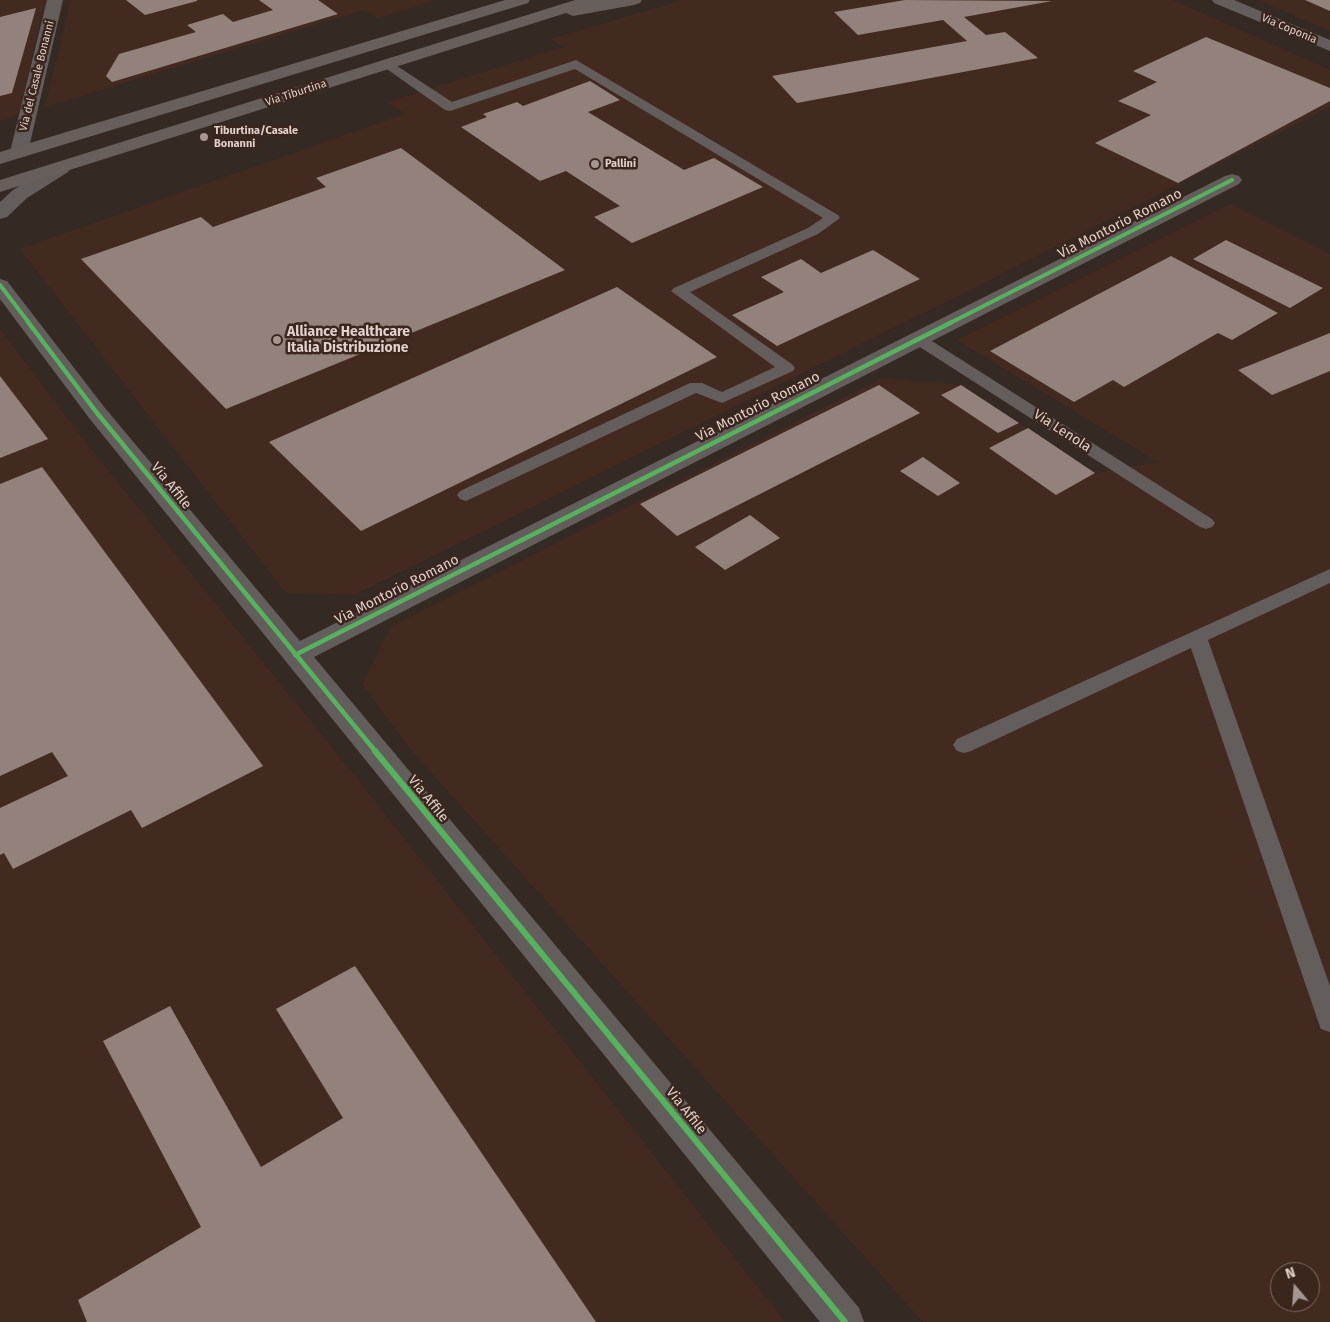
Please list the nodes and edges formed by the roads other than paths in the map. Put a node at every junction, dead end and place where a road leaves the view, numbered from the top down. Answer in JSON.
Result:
{"nodes":[{"id":1,"x":56,"y":0,"type":"edge"},
{"id":2,"x":522,"y":0,"type":"edge"},
{"id":3,"x":592,"y":0,"type":"edge"},
{"id":4,"x":634,"y":0,"type":"edge"},
{"id":5,"x":1220,"y":0,"type":"edge"},
{"id":6,"x":542,"y":16,"type":"junction"},
{"id":7,"x":1330,"y":46,"type":"edge"},
{"id":8,"x":387,"y":64,"type":"junction"},
{"id":9,"x":19,"y":152,"type":"junction"},
{"id":10,"x":0,"y":158,"type":"edge"},
{"id":11,"x":61,"y":168,"type":"junction"},
{"id":12,"x":1232,"y":180,"type":"dead end"},
{"id":13,"x":0,"y":186,"type":"edge"},
{"id":14,"x":0,"y":213,"type":"edge"},
{"id":15,"x":0,"y":285,"type":"edge"},
{"id":16,"x":918,"y":338,"type":"junction"},
{"id":17,"x":466,"y":495,"type":"dead end"},
{"id":18,"x":1206,"y":523,"type":"dead end"},
{"id":19,"x":1330,"y":575,"type":"edge"},
{"id":20,"x":1197,"y":637,"type":"junction"},
{"id":21,"x":295,"y":655,"type":"junction"},
{"id":22,"x":964,"y":745,"type":"dead end"},
{"id":23,"x":1330,"y":1021,"type":"edge"},
{"id":24,"x":845,"y":1322,"type":"edge"}],
"edges":[{"from":1,"to":9,"type":"street","name":"Via del Casale Bonanni"},
{"from":2,"to":9,"type":"main road","name":"Via Tiburtina"},
{"from":3,"to":6,"type":"main road","name":"Via Tiburtina"},
{"from":4,"to":6,"type":"main road"},
{"from":5,"to":7,"type":"street","name":"Via Coponia"},
{"from":6,"to":8,"type":"main road","name":"Via Tiburtina"},
{"from":8,"to":11,"type":"main road","name":"Via Tiburtina"},
{"from":8,"to":17,"type":"lane"},
{"from":9,"to":10,"type":"main road","name":"Via Tiburtina"},
{"from":11,"to":13,"type":"main road","name":"Via Tiburtina"},
{"from":11,"to":14,"type":"street"},
{"from":12,"to":16,"type":"street","name":"Via Montorio Romano"},
{"from":15,"to":21,"type":"street","name":"Via Affile"},
{"from":16,"to":18,"type":"lane","name":"Via Lenola"},
{"from":16,"to":21,"type":"street","name":"Via Montorio Romano"},
{"from":19,"to":20,"type":"lane"},
{"from":20,"to":22,"type":"lane"},
{"from":20,"to":23,"type":"lane"},
{"from":21,"to":24,"type":"street","name":"Via Affile"}]}
